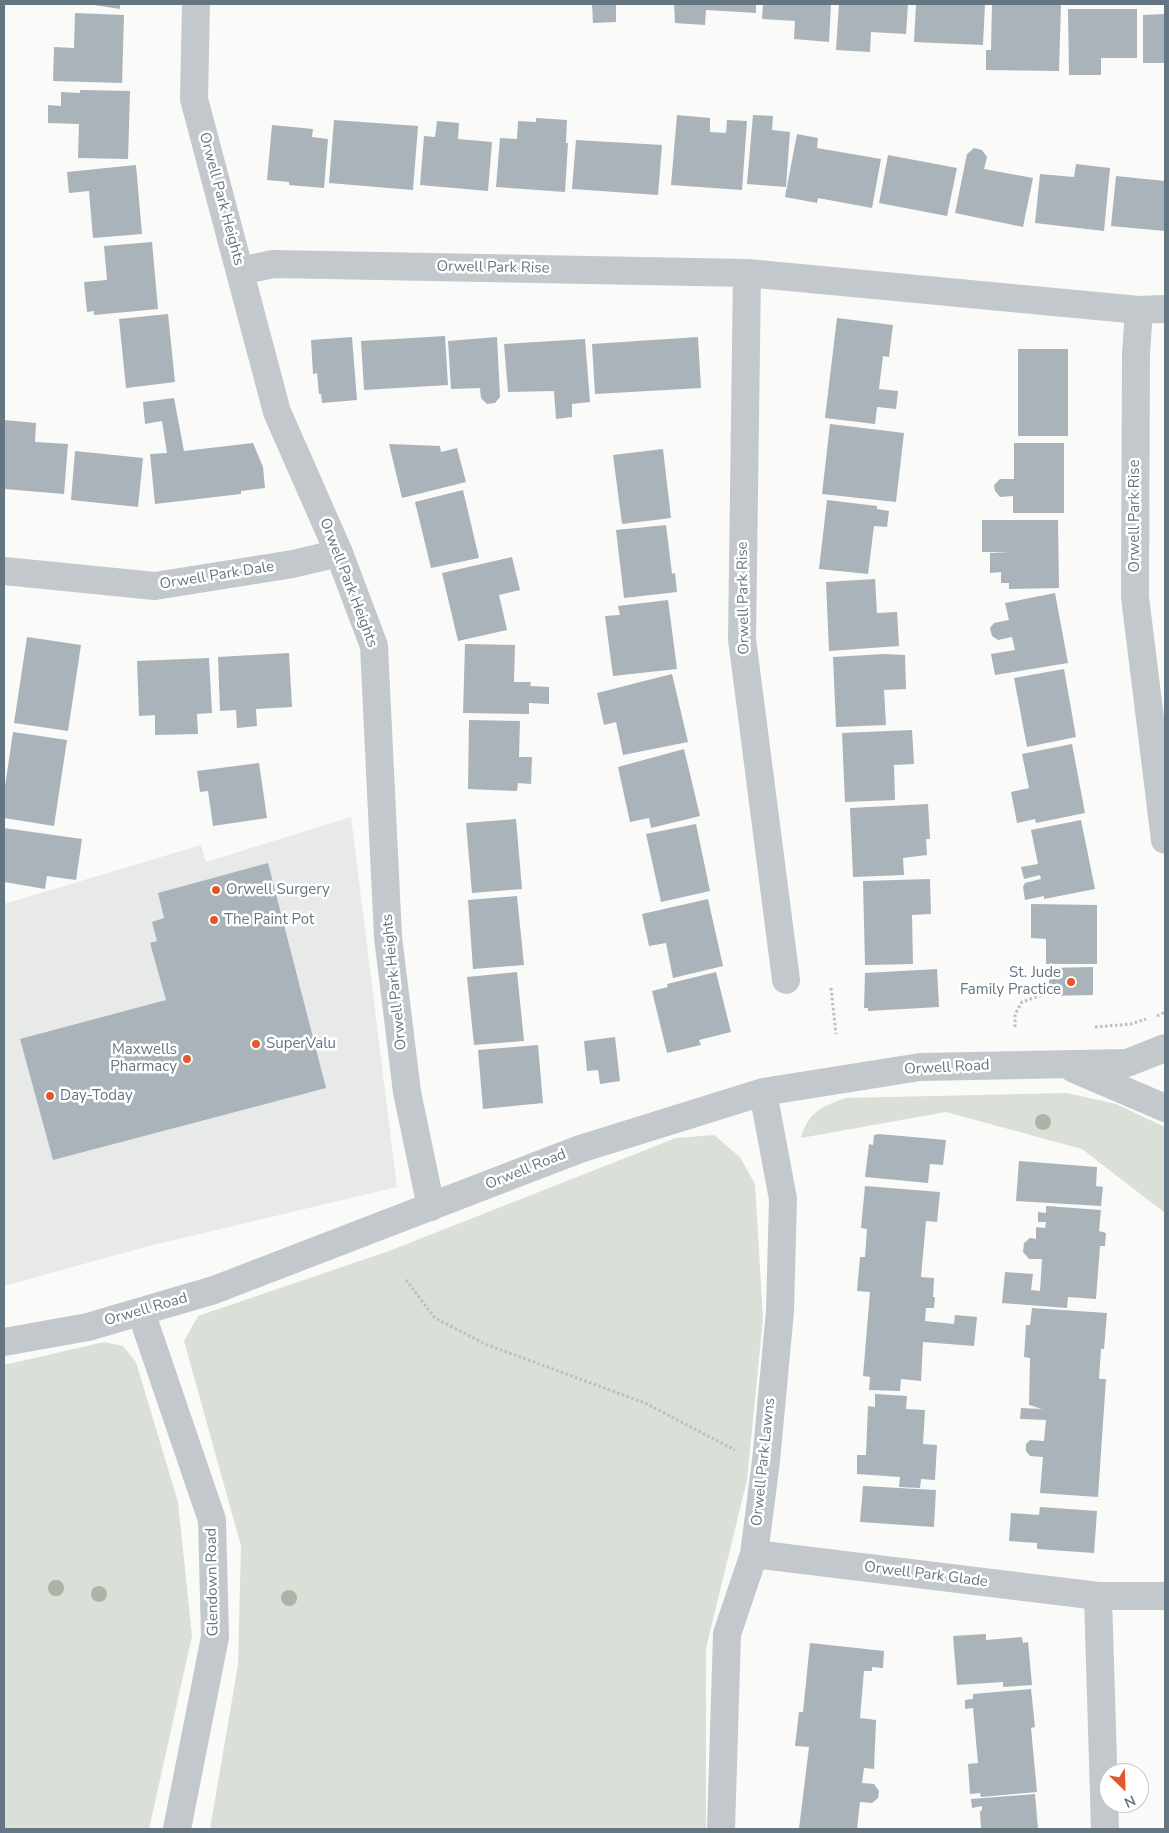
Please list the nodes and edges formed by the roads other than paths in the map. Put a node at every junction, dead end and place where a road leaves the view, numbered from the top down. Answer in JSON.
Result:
{"nodes":[{"id":1,"x":196,"y":4,"type":"edge"},
{"id":2,"x":240,"y":270,"type":"junction"},
{"id":3,"x":747,"y":273,"type":"junction"},
{"id":4,"x":1165,"y":308,"type":"edge"},
{"id":5,"x":1138,"y":310,"type":"junction"},
{"id":6,"x":339,"y":553,"type":"junction"},
{"id":7,"x":4,"y":571,"type":"edge"},
{"id":8,"x":1165,"y":840,"type":"edge"},
{"id":9,"x":786,"y":980,"type":"dead end"},
{"id":10,"x":1165,"y":1048,"type":"edge"},
{"id":11,"x":1063,"y":1064,"type":"junction"},
{"id":12,"x":763,"y":1092,"type":"junction"},
{"id":13,"x":1165,"y":1108,"type":"edge"},
{"id":14,"x":431,"y":1207,"type":"junction"},
{"id":15,"x":141,"y":1312,"type":"junction"},
{"id":16,"x":4,"y":1342,"type":"edge"},
{"id":17,"x":754,"y":1554,"type":"junction"},
{"id":18,"x":1098,"y":1596,"type":"junction"},
{"id":19,"x":1165,"y":1596,"type":"edge"},
{"id":20,"x":177,"y":1829,"type":"edge"},
{"id":21,"x":721,"y":1829,"type":"edge"},
{"id":22,"x":1105,"y":1829,"type":"edge"}],
"edges":[{"from":1,"to":2,"type":"street","name":"Orwell Park Heights"},
{"from":2,"to":3,"type":"street","name":"Orwell Park Rise"},
{"from":2,"to":6,"type":"street","name":"Orwell Park Heights"},
{"from":3,"to":5,"type":"street","name":"Orwell Park Rise"},
{"from":3,"to":9,"type":"street","name":"Orwell Park Rise"},
{"from":4,"to":5,"type":"street","name":"Orwell Park Rise"},
{"from":5,"to":8,"type":"street","name":"Orwell Park Rise"},
{"from":6,"to":7,"type":"street","name":"Orwell Park Dale"},
{"from":6,"to":14,"type":"street","name":"Orwell Park Heights"},
{"from":10,"to":11,"type":"street","name":"Orwell Road"},
{"from":11,"to":12,"type":"street","name":"Orwell Road"},
{"from":11,"to":13,"type":"street","name":"Orwell Road"},
{"from":12,"to":14,"type":"street","name":"Orwell Road"},
{"from":12,"to":17,"type":"street","name":"Orwell Park Lawns"},
{"from":14,"to":15,"type":"street","name":"Orwell Road"},
{"from":15,"to":16,"type":"street","name":"Orwell Road"},
{"from":15,"to":20,"type":"street","name":"Glendown Road"},
{"from":17,"to":18,"type":"street","name":"Orwell Park Glade"},
{"from":17,"to":21,"type":"street","name":"Orwell Park Lawns"},
{"from":18,"to":19,"type":"street","name":"Orwell Park Glade"},
{"from":18,"to":22,"type":"street"}]}
